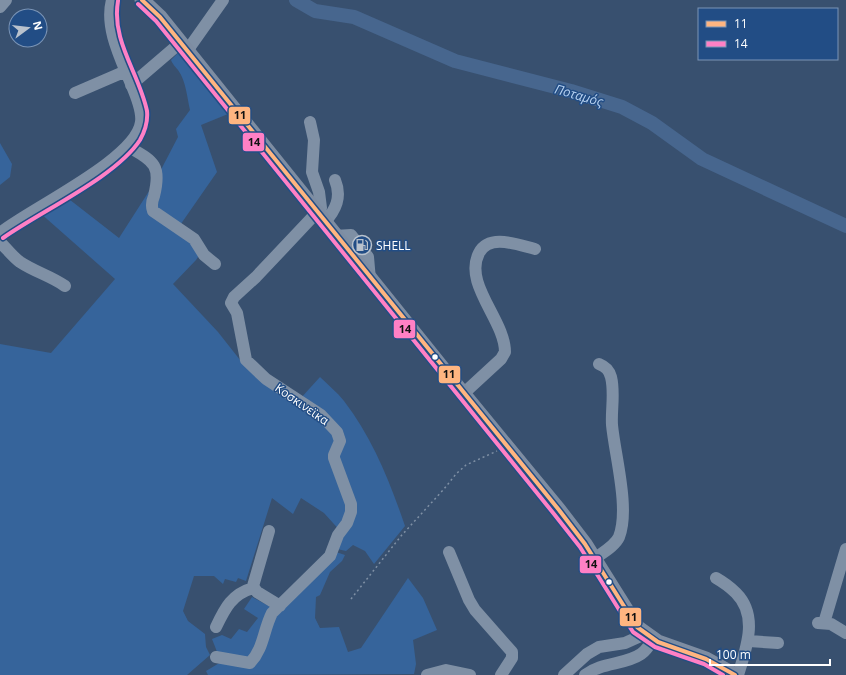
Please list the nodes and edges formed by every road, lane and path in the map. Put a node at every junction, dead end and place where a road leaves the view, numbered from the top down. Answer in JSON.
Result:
{"nodes":[{"id":1,"x":6,"y":0,"type":"edge"},
{"id":2,"x":112,"y":0,"type":"edge"},
{"id":3,"x":142,"y":0,"type":"edge"},
{"id":4,"x":223,"y":0,"type":"edge"},
{"id":5,"x":0,"y":7,"type":"edge"},
{"id":6,"x":184,"y":47,"type":"junction"},
{"id":7,"x":126,"y":71,"type":"junction"},
{"id":8,"x":132,"y":85,"type":"junction"},
{"id":9,"x":75,"y":93,"type":"dead end"},
{"id":10,"x":310,"y":122,"type":"dead end"},
{"id":11,"x":127,"y":146,"type":"junction"},
{"id":12,"x":335,"y":180,"type":"dead end"},
{"id":13,"x":321,"y":218,"type":"junction"},
{"id":14,"x":0,"y":233,"type":"edge"},
{"id":15,"x":0,"y":242,"type":"edge"},
{"id":16,"x":535,"y":249,"type":"dead end"},
{"id":17,"x":215,"y":264,"type":"dead end"},
{"id":18,"x":65,"y":286,"type":"dead end"},
{"id":19,"x":599,"y":364,"type":"dead end"},
{"id":20,"x":463,"y":394,"type":"junction"},
{"id":21,"x":508,"y":447,"type":"junction"},
{"id":22,"x":269,"y":531,"type":"dead end"},
{"id":23,"x":846,"y":548,"type":"edge"},
{"id":24,"x":449,"y":552,"type":"dead end"},
{"id":25,"x":594,"y":559,"type":"junction"},
{"id":26,"x":716,"y":578,"type":"dead end"},
{"id":27,"x":253,"y":588,"type":"junction"},
{"id":28,"x":351,"y":600,"type":"dead end"},
{"id":29,"x":280,"y":606,"type":"junction"},
{"id":30,"x":216,"y":627,"type":"dead end"},
{"id":31,"x":846,"y":633,"type":"edge"},
{"id":32,"x":649,"y":636,"type":"junction"},
{"id":33,"x":749,"y":641,"type":"junction"},
{"id":34,"x":778,"y":643,"type":"dead end"},
{"id":35,"x":216,"y":657,"type":"dead end"},
{"id":36,"x":427,"y":675,"type":"edge"},
{"id":37,"x":470,"y":675,"type":"edge"},
{"id":38,"x":501,"y":675,"type":"edge"},
{"id":39,"x":564,"y":675,"type":"edge"},
{"id":40,"x":585,"y":675,"type":"edge"},
{"id":41,"x":735,"y":675,"type":"edge"},
{"id":42,"x":738,"y":675,"type":"edge"}],
"edges":[{"from":1,"to":5,"type":"street"},
{"from":2,"to":7,"type":"street"},
{"from":3,"to":6,"type":"main road"},
{"from":4,"to":6,"type":"street"},
{"from":6,"to":8,"type":"street"},
{"from":6,"to":13,"type":"main road"},
{"from":7,"to":8,"type":"street"},
{"from":7,"to":9,"type":"street"},
{"from":8,"to":11,"type":"street"},
{"from":10,"to":13,"type":"street"},
{"from":11,"to":14,"type":"street"},
{"from":11,"to":17,"type":"street"},
{"from":12,"to":13,"type":"street"},
{"from":13,"to":20,"type":"main road"},
{"from":13,"to":29,"type":"street","name":"Κοσκινεϊκα"},
{"from":15,"to":18,"type":"street"},
{"from":16,"to":20,"type":"street"},
{"from":19,"to":25,"type":"street"},
{"from":20,"to":21,"type":"main road"},
{"from":21,"to":25,"type":"main road"},
{"from":21,"to":28,"type":"path"},
{"from":22,"to":27,"type":"street"},
{"from":23,"to":31,"type":"street"},
{"from":24,"to":38,"type":"street"},
{"from":25,"to":32,"type":"main road"},
{"from":26,"to":33,"type":"street"},
{"from":27,"to":29,"type":"street"},
{"from":27,"to":30,"type":"street"},
{"from":29,"to":35,"type":"street","name":"Κοσκινεϊκα"},
{"from":32,"to":39,"type":"street"},
{"from":32,"to":40,"type":"street"},
{"from":32,"to":41,"type":"main road"},
{"from":33,"to":34,"type":"street"},
{"from":33,"to":42,"type":"street"},
{"from":36,"to":37,"type":"street"}]}
